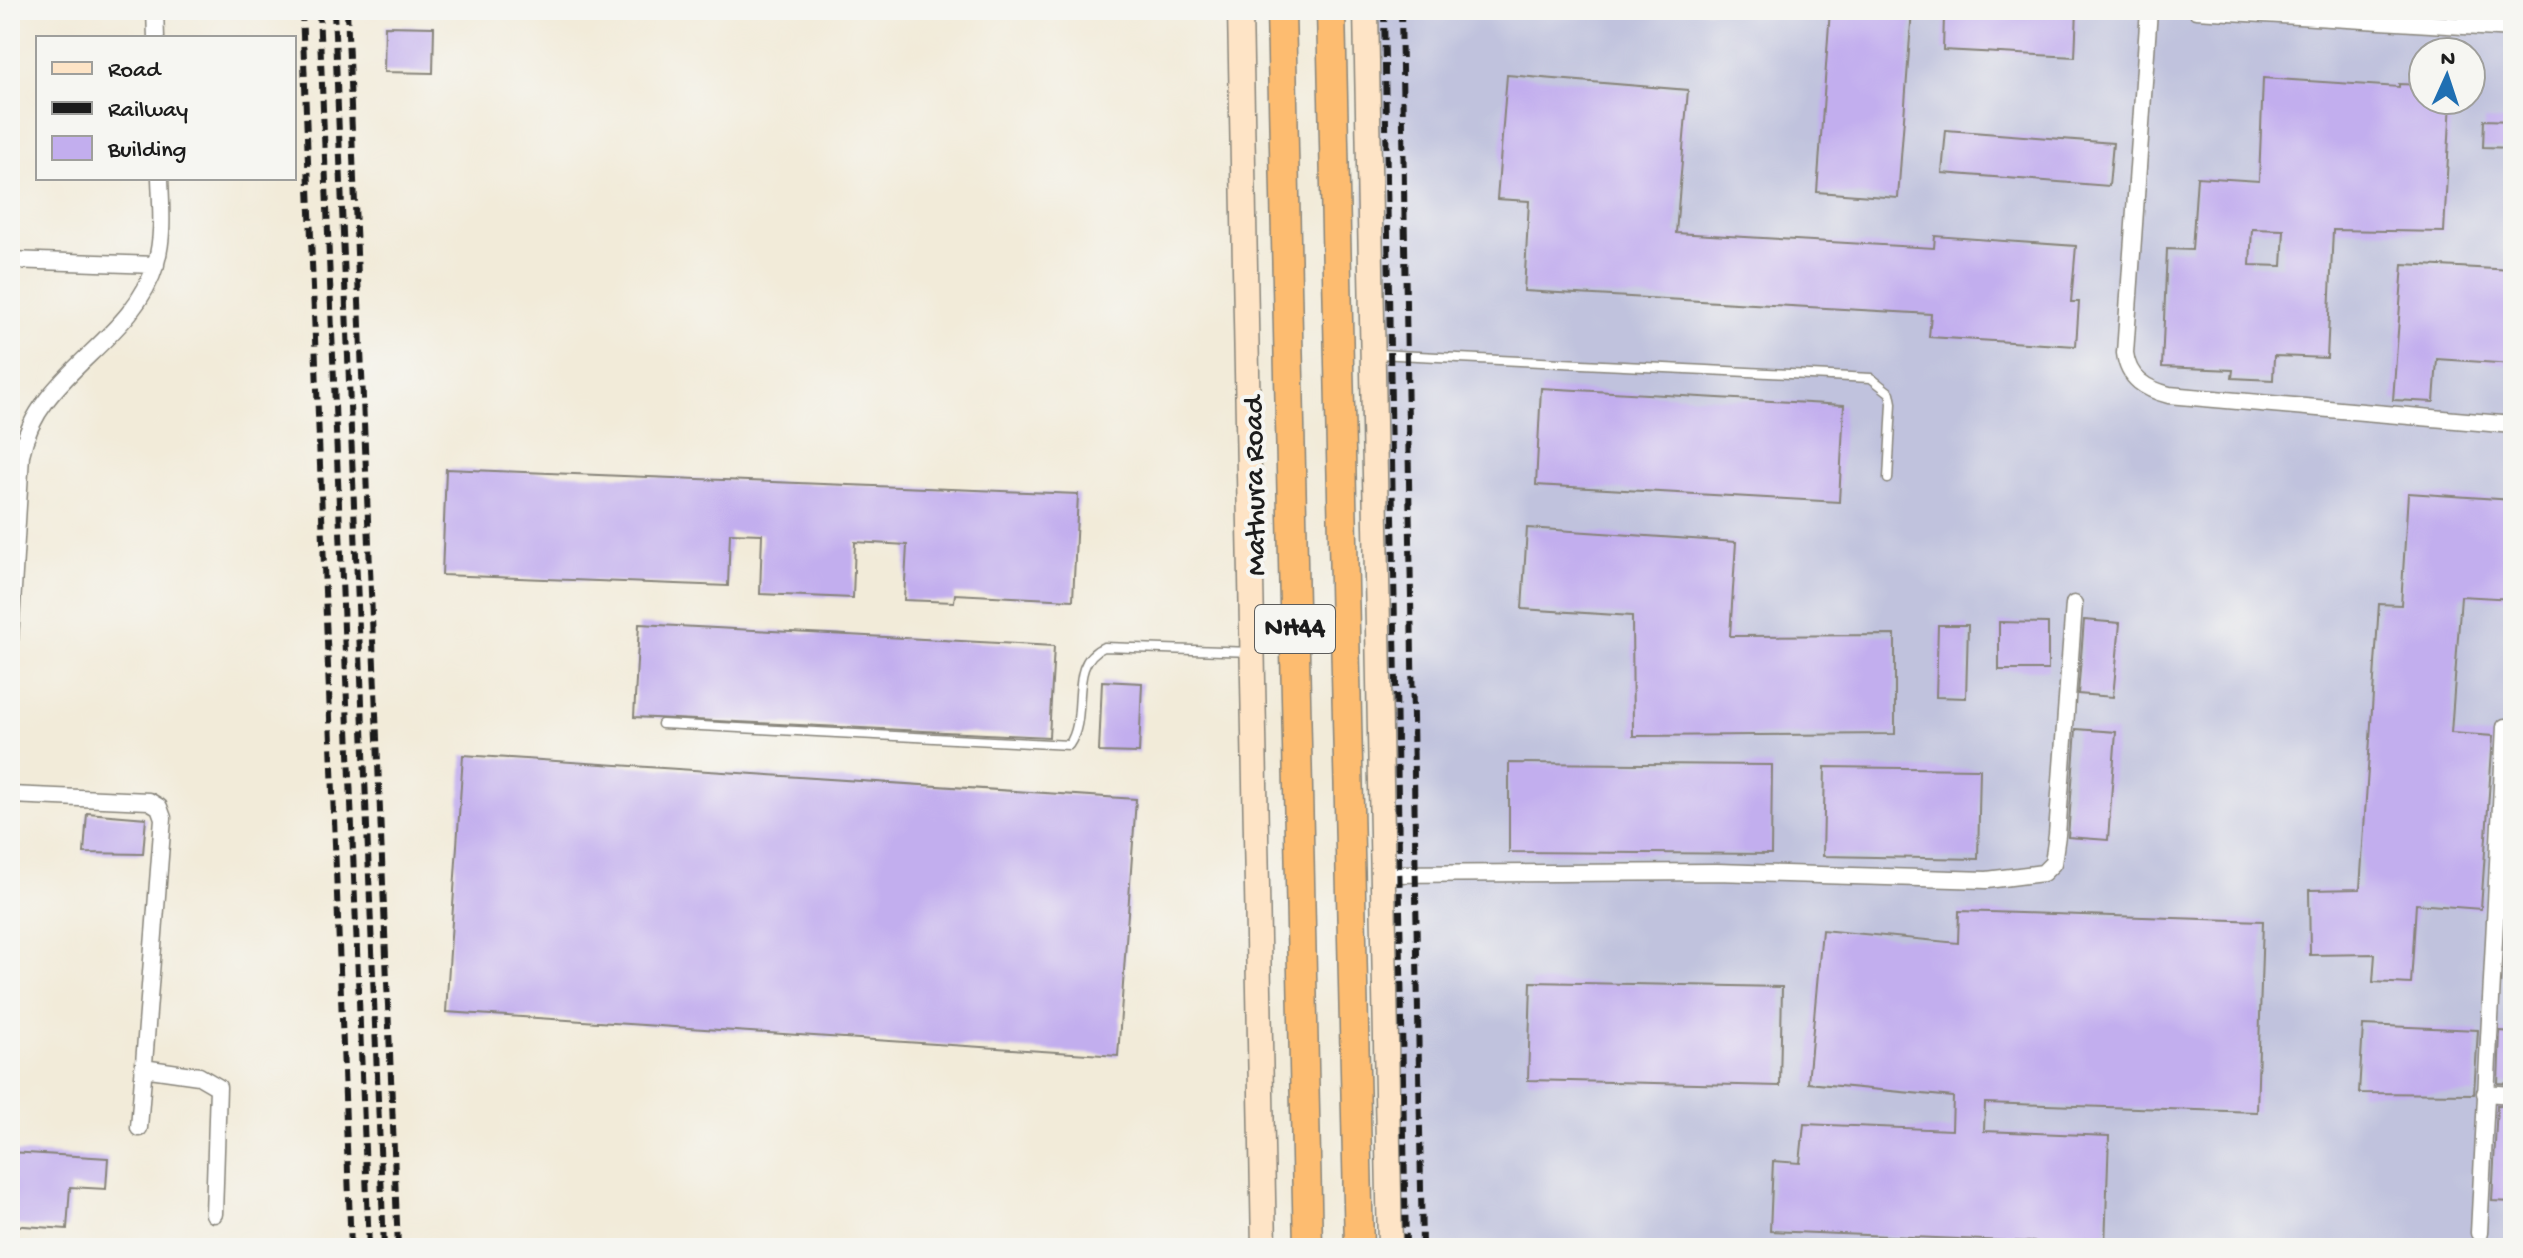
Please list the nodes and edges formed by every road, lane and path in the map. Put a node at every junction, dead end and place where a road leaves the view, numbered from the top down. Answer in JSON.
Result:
{"nodes":[{"id":1,"x":155,"y":10,"type":"edge"},
{"id":2,"x":1240,"y":10,"type":"edge"},
{"id":3,"x":1281,"y":10,"type":"edge"},
{"id":4,"x":1331,"y":10,"type":"edge"},
{"id":5,"x":1366,"y":10,"type":"edge"},
{"id":6,"x":2149,"y":10,"type":"edge"},
{"id":7,"x":2196,"y":10,"type":"edge"},
{"id":8,"x":2513,"y":29,"type":"edge"},
{"id":9,"x":156,"y":36,"type":"edge"},
{"id":10,"x":160,"y":180,"type":"edge"},
{"id":11,"x":10,"y":260,"type":"edge"},
{"id":12,"x":156,"y":265,"type":"junction"},
{"id":13,"x":1372,"y":353,"type":"junction"},
{"id":14,"x":2513,"y":425,"type":"edge"},
{"id":15,"x":18,"y":429,"type":"edge"},
{"id":16,"x":1888,"y":479,"type":"dead end"},
{"id":17,"x":2074,"y":604,"type":"dead end"},
{"id":18,"x":10,"y":639,"type":"edge"},
{"id":19,"x":1252,"y":652,"type":"junction"},
{"id":20,"x":662,"y":724,"type":"dead end"},
{"id":21,"x":2505,"y":727,"type":"dead end"},
{"id":22,"x":10,"y":795,"type":"edge"},
{"id":23,"x":1384,"y":874,"type":"junction"},
{"id":24,"x":143,"y":1068,"type":"junction"},
{"id":25,"x":2485,"y":1093,"type":"junction"},
{"id":26,"x":2513,"y":1095,"type":"edge"},
{"id":27,"x":139,"y":1128,"type":"dead end"},
{"id":28,"x":1357,"y":1169,"type":"junction"},
{"id":29,"x":214,"y":1214,"type":"dead end"},
{"id":30,"x":2479,"y":1233,"type":"dead end"},
{"id":31,"x":1264,"y":1248,"type":"edge"},
{"id":32,"x":1308,"y":1248,"type":"edge"},
{"id":33,"x":1359,"y":1248,"type":"edge"},
{"id":34,"x":1374,"y":1248,"type":"edge"},
{"id":35,"x":1390,"y":1248,"type":"edge"}],
"edges":[{"from":1,"to":9,"type":"street"},
{"from":2,"to":19,"type":"main road"},
{"from":3,"to":32,"type":"highway","name":"Mathura Road","number":"NH44"},
{"from":4,"to":28,"type":"highway","number":"NH44"},
{"from":5,"to":13,"type":"main road"},
{"from":6,"to":14,"type":"street"},
{"from":7,"to":8,"type":"street"},
{"from":10,"to":12,"type":"street"},
{"from":11,"to":12,"type":"street"},
{"from":12,"to":15,"type":"street"},
{"from":13,"to":16,"type":"lane"},
{"from":13,"to":23,"type":"main road"},
{"from":15,"to":18,"type":"street"},
{"from":17,"to":23,"type":"street"},
{"from":19,"to":20,"type":"lane"},
{"from":19,"to":31,"type":"main road"},
{"from":21,"to":25,"type":"street"},
{"from":22,"to":24,"type":"street"},
{"from":23,"to":35,"type":"main road"},
{"from":24,"to":27,"type":"street"},
{"from":24,"to":29,"type":"street"},
{"from":25,"to":26,"type":"street"},
{"from":25,"to":30,"type":"street"},
{"from":28,"to":33,"type":"highway","number":"NH44"},
{"from":28,"to":34,"type":"highway"}]}
